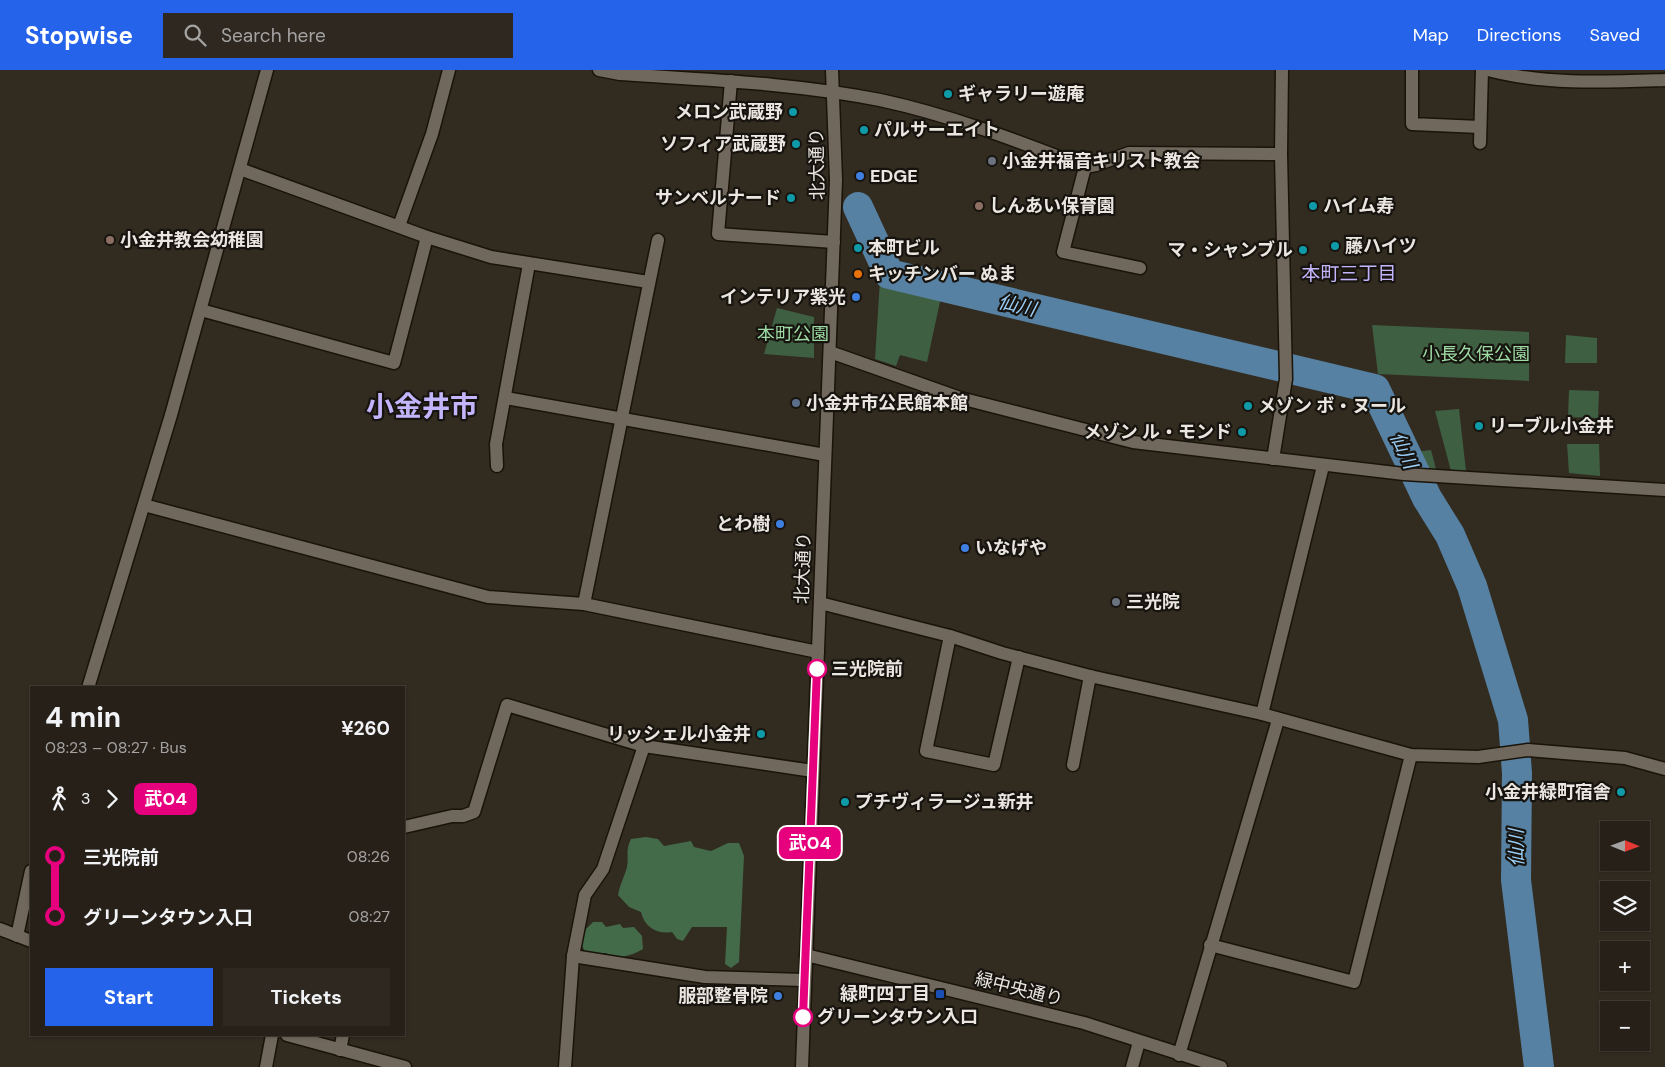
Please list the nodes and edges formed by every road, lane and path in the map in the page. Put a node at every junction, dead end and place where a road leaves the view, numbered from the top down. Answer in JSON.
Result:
{"nodes":[{"id":1,"x":267,"y":70,"type":"edge"},
{"id":2,"x":449,"y":70,"type":"edge"},
{"id":3,"x":599,"y":70,"type":"edge"},
{"id":4,"x":832,"y":70,"type":"edge"},
{"id":5,"x":1282,"y":70,"type":"edge"},
{"id":6,"x":1412,"y":70,"type":"edge"},
{"id":7,"x":1482,"y":70,"type":"edge"},
{"id":8,"x":1488,"y":70,"type":"edge"},
{"id":9,"x":1562,"y":76,"type":"edge"},
{"id":10,"x":1665,"y":80,"type":"edge"},
{"id":11,"x":730,"y":81,"type":"junction"},
{"id":12,"x":833,"y":92,"type":"junction"},
{"id":13,"x":1480,"y":127,"type":"junction"},
{"id":14,"x":1480,"y":143,"type":"dead end"},
{"id":15,"x":1281,"y":154,"type":"junction"},
{"id":16,"x":1085,"y":167,"type":"junction"},
{"id":17,"x":240,"y":169,"type":"junction"},
{"id":18,"x":399,"y":226,"type":"junction"},
{"id":19,"x":427,"y":237,"type":"junction"},
{"id":20,"x":658,"y":240,"type":"dead end"},
{"id":21,"x":834,"y":242,"type":"junction"},
{"id":22,"x":529,"y":264,"type":"junction"},
{"id":23,"x":1140,"y":268,"type":"dead end"},
{"id":24,"x":648,"y":282,"type":"junction"},
{"id":25,"x":201,"y":310,"type":"junction"},
{"id":26,"x":830,"y":352,"type":"junction"},
{"id":27,"x":506,"y":398,"type":"junction"},
{"id":28,"x":622,"y":418,"type":"junction"},
{"id":29,"x":825,"y":455,"type":"junction"},
{"id":30,"x":1273,"y":459,"type":"junction"},
{"id":31,"x":497,"y":466,"type":"dead end"},
{"id":32,"x":1323,"y":466,"type":"junction"},
{"id":33,"x":1665,"y":490,"type":"edge"},
{"id":34,"x":144,"y":505,"type":"junction"},
{"id":35,"x":820,"y":603,"type":"junction"},
{"id":36,"x":584,"y":604,"type":"junction"},
{"id":37,"x":950,"y":636,"type":"junction"},
{"id":38,"x":818,"y":652,"type":"junction"},
{"id":39,"x":1019,"y":657,"type":"junction"},
{"id":40,"x":1090,"y":676,"type":"junction"},
{"id":41,"x":89,"y":686,"type":"edge"},
{"id":42,"x":1262,"y":714,"type":"junction"},
{"id":43,"x":1278,"y":720,"type":"junction"},
{"id":44,"x":644,"y":746,"type":"junction"},
{"id":45,"x":1412,"y":755,"type":"junction"},
{"id":46,"x":1073,"y":765,"type":"dead end"},
{"id":47,"x":1665,"y":769,"type":"edge"},
{"id":48,"x":813,"y":772,"type":"junction"},
{"id":49,"x":405,"y":826,"type":"edge"},
{"id":50,"x":30,"y":879,"type":"edge"},
{"id":51,"x":28,"y":896,"type":"edge"},
{"id":52,"x":0,"y":929,"type":"edge"},
{"id":53,"x":17,"y":936,"type":"junction"},
{"id":54,"x":30,"y":941,"type":"edge"},
{"id":55,"x":1210,"y":945,"type":"junction"},
{"id":56,"x":806,"y":955,"type":"junction"},
{"id":57,"x":573,"y":956,"type":"junction"},
{"id":58,"x":804,"y":980,"type":"junction"},
{"id":59,"x":272,"y":1036,"type":"edge"},
{"id":60,"x":291,"y":1036,"type":"edge"},
{"id":61,"x":343,"y":1036,"type":"edge"},
{"id":62,"x":1140,"y":1042,"type":"junction"},
{"id":63,"x":340,"y":1050,"type":"junction"},
{"id":64,"x":1179,"y":1055,"type":"junction"},
{"id":65,"x":392,"y":1066,"type":"edge"},
{"id":66,"x":266,"y":1067,"type":"edge"},
{"id":67,"x":405,"y":1067,"type":"edge"},
{"id":68,"x":565,"y":1067,"type":"edge"},
{"id":69,"x":802,"y":1067,"type":"edge"},
{"id":70,"x":1132,"y":1067,"type":"edge"},
{"id":71,"x":1221,"y":1067,"type":"edge"}],
"edges":[{"from":1,"to":17,"type":"street"},
{"from":2,"to":18,"type":"street"},
{"from":3,"to":11,"type":"street"},
{"from":4,"to":12,"type":"street","name":"北大通り"},
{"from":5,"to":15,"type":"street"},
{"from":6,"to":13,"type":"street"},
{"from":7,"to":13,"type":"street"},
{"from":8,"to":9,"type":"street"},
{"from":9,"to":10,"type":"street"},
{"from":11,"to":12,"type":"street"},
{"from":11,"to":21,"type":"street"},
{"from":12,"to":16,"type":"street"},
{"from":12,"to":21,"type":"street","name":"北大通り"},
{"from":13,"to":14,"type":"street"},
{"from":15,"to":16,"type":"street"},
{"from":15,"to":30,"type":"street"},
{"from":16,"to":23,"type":"street"},
{"from":17,"to":18,"type":"street"},
{"from":17,"to":25,"type":"street"},
{"from":18,"to":19,"type":"street"},
{"from":19,"to":22,"type":"street"},
{"from":19,"to":25,"type":"street"},
{"from":20,"to":24,"type":"street"},
{"from":21,"to":26,"type":"street","name":"北大通り"},
{"from":22,"to":24,"type":"street"},
{"from":22,"to":27,"type":"street"},
{"from":24,"to":28,"type":"street"},
{"from":25,"to":34,"type":"street"},
{"from":26,"to":29,"type":"street","name":"北大通り"},
{"from":26,"to":30,"type":"street"},
{"from":27,"to":28,"type":"street"},
{"from":27,"to":31,"type":"street"},
{"from":28,"to":29,"type":"street"},
{"from":28,"to":36,"type":"street"},
{"from":29,"to":35,"type":"street","name":"北大通り"},
{"from":30,"to":32,"type":"street"},
{"from":32,"to":33,"type":"street"},
{"from":32,"to":42,"type":"street"},
{"from":34,"to":36,"type":"street"},
{"from":34,"to":41,"type":"street"},
{"from":35,"to":37,"type":"street"},
{"from":35,"to":38,"type":"street","name":"北大通り"},
{"from":36,"to":38,"type":"street"},
{"from":37,"to":39,"type":"street"},
{"from":37,"to":39,"type":"street"},
{"from":38,"to":48,"type":"street","name":"北大通り"},
{"from":39,"to":40,"type":"street"},
{"from":40,"to":42,"type":"street"},
{"from":40,"to":46,"type":"street"},
{"from":42,"to":43,"type":"street"},
{"from":43,"to":45,"type":"street"},
{"from":43,"to":55,"type":"street"},
{"from":44,"to":48,"type":"street"},
{"from":44,"to":49,"type":"street"},
{"from":44,"to":57,"type":"street"},
{"from":45,"to":47,"type":"street"},
{"from":45,"to":55,"type":"street"},
{"from":48,"to":56,"type":"street","name":"北大通り"},
{"from":50,"to":51,"type":"street"},
{"from":51,"to":53,"type":"street"},
{"from":52,"to":53,"type":"street"},
{"from":53,"to":54,"type":"street"},
{"from":55,"to":64,"type":"street"},
{"from":56,"to":58,"type":"street","name":"北大通り"},
{"from":56,"to":62,"type":"street","name":"緑中央通り"},
{"from":57,"to":58,"type":"street"},
{"from":57,"to":68,"type":"street"},
{"from":58,"to":69,"type":"street","name":"北大通り"},
{"from":59,"to":66,"type":"street"},
{"from":60,"to":63,"type":"street"},
{"from":61,"to":63,"type":"street"},
{"from":62,"to":64,"type":"street","name":"緑中央通り"},
{"from":62,"to":70,"type":"street"},
{"from":63,"to":65,"type":"street"},
{"from":64,"to":71,"type":"street","name":"緑中央通り"},
{"from":65,"to":67,"type":"street"}]}
